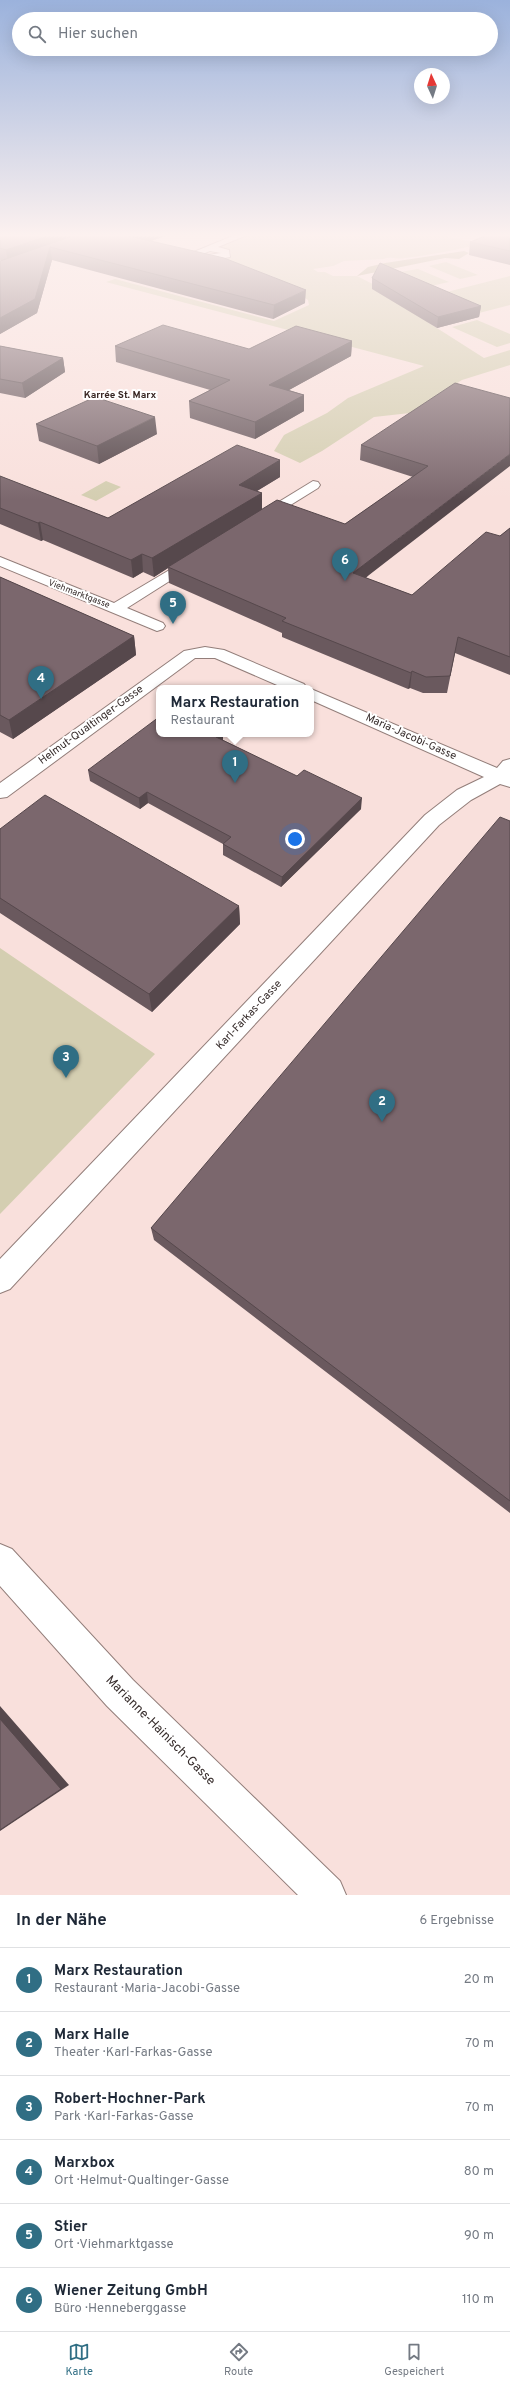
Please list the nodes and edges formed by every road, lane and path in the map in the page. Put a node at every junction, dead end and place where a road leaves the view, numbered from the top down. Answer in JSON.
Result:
{"nodes":[{"id":1,"x":313,"y":485,"type":"dead end"},
{"id":2,"x":248,"y":526,"type":"edge"},
{"id":3,"x":208,"y":551,"type":"edge"},
{"id":4,"x":0,"y":561,"type":"edge"},
{"id":5,"x":116,"y":608,"type":"junction"},
{"id":6,"x":157,"y":626,"type":"dead end"},
{"id":7,"x":291,"y":685,"type":"edge"},
{"id":8,"x":314,"y":695,"type":"edge"},
{"id":9,"x":507,"y":774,"type":"edge"},
{"id":10,"x":0,"y":792,"type":"edge"},
{"id":11,"x":0,"y":1280,"type":"edge"},
{"id":12,"x":0,"y":1561,"type":"edge"},
{"id":13,"x":326,"y":1895,"type":"edge"}],
"edges":[{"from":1,"to":2,"type":"street"},
{"from":3,"to":5,"type":"street"},
{"from":4,"to":5,"type":"street","name":"Viehmarktgasse"},
{"from":5,"to":6,"type":"street","name":"Viehmarktgasse"},
{"from":7,"to":10,"type":"street","name":"Helmut-Qualtinger-Gasse"},
{"from":8,"to":9,"type":"street","name":"Maria-Jacobi-Gasse"},
{"from":9,"to":11,"type":"street","name":"Karl-Farkas-Gasse"},
{"from":12,"to":13,"type":"street","name":"Marianne-Hainisch-Gasse"}]}
